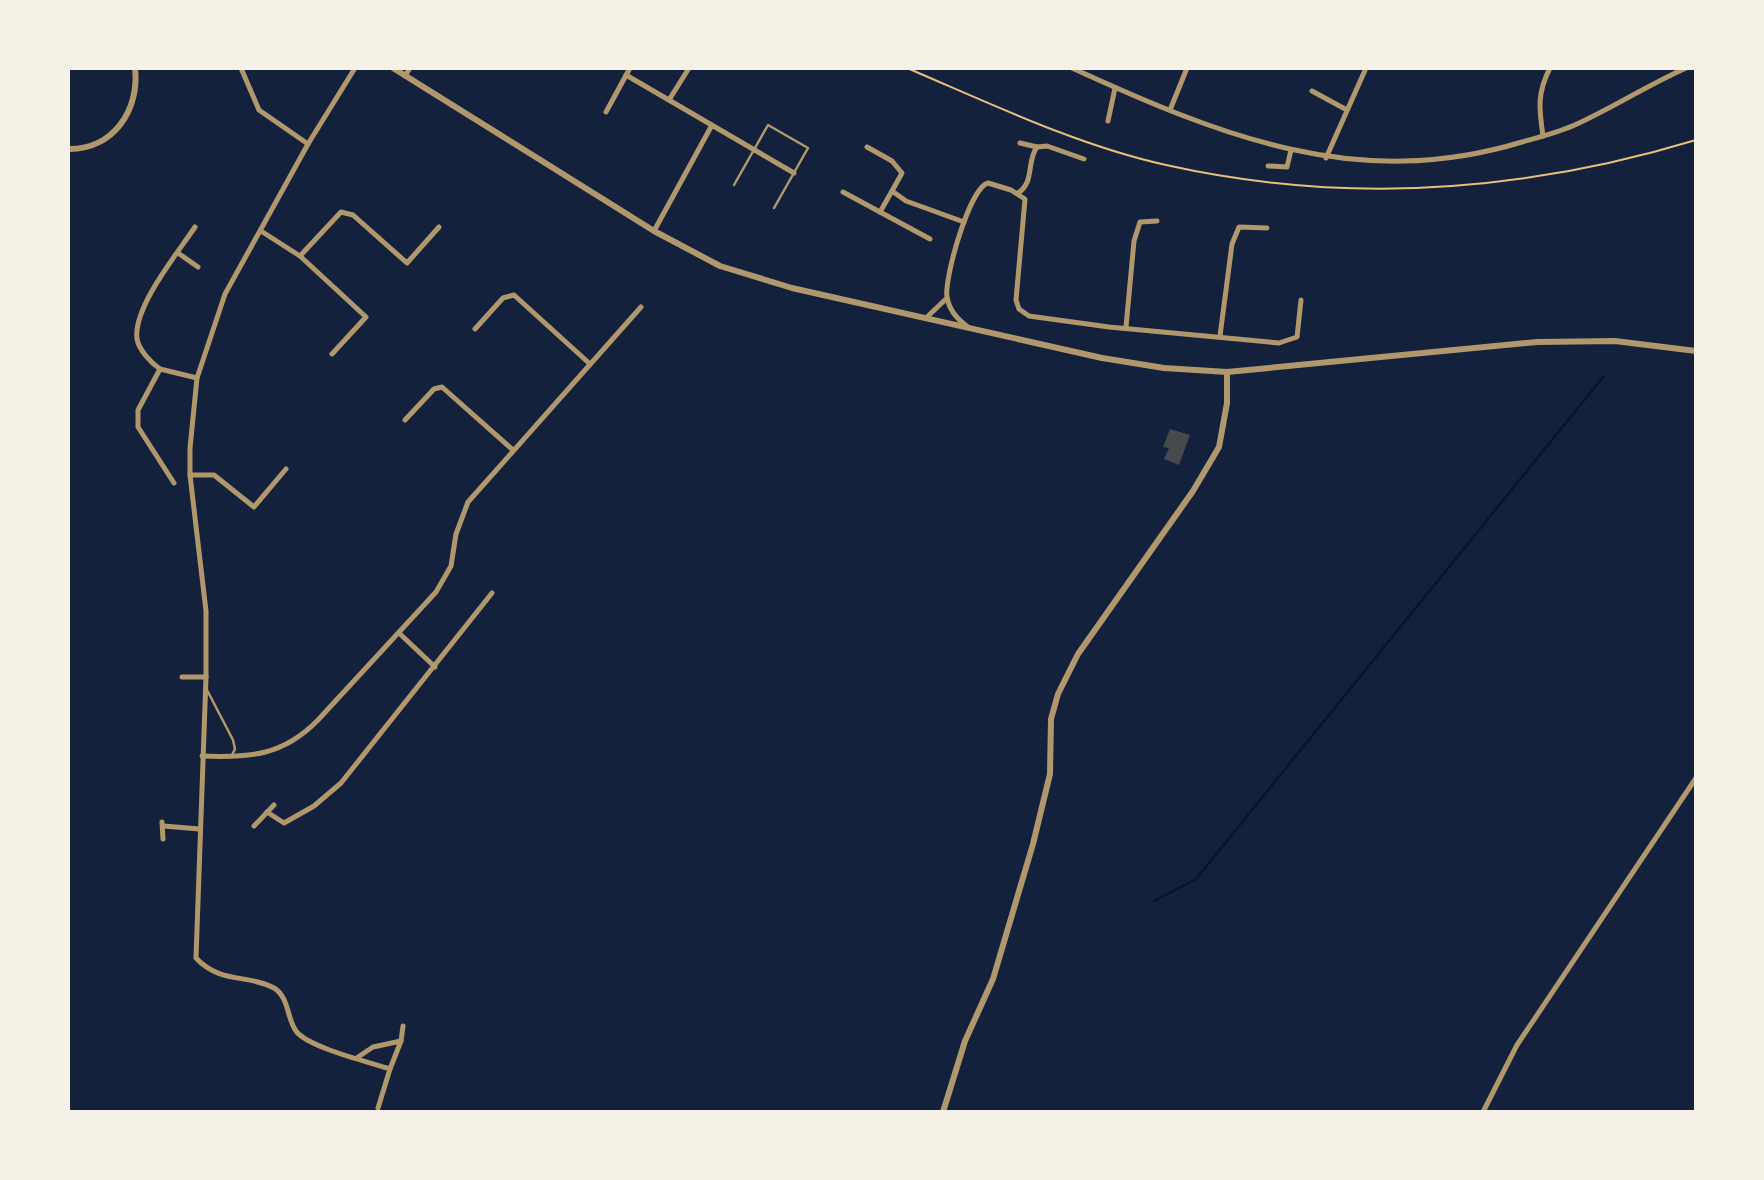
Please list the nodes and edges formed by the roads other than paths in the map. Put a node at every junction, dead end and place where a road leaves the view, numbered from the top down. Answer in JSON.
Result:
{"nodes":[{"id":1,"x":135,"y":68,"type":"edge"},
{"id":2,"x":241,"y":68,"type":"edge"},
{"id":3,"x":355,"y":68,"type":"edge"},
{"id":4,"x":393,"y":68,"type":"edge"},
{"id":5,"x":410,"y":68,"type":"edge"},
{"id":6,"x":631,"y":68,"type":"edge"},
{"id":7,"x":689,"y":68,"type":"edge"},
{"id":8,"x":1072,"y":68,"type":"edge"},
{"id":9,"x":1187,"y":68,"type":"edge"},
{"id":10,"x":1366,"y":68,"type":"edge"},
{"id":11,"x":1549,"y":68,"type":"edge"},
{"id":12,"x":1686,"y":68,"type":"edge"},
{"id":13,"x":626,"y":75,"type":"junction"},
{"id":14,"x":405,"y":76,"type":"junction"},
{"id":15,"x":1115,"y":88,"type":"junction"},
{"id":16,"x":1312,"y":91,"type":"dead end"},
{"id":17,"x":669,"y":100,"type":"junction"},
{"id":18,"x":1170,"y":110,"type":"junction"},
{"id":19,"x":1347,"y":110,"type":"junction"},
{"id":20,"x":606,"y":112,"type":"dead end"},
{"id":21,"x":1108,"y":121,"type":"dead end"},
{"id":22,"x":712,"y":125,"type":"junction"},
{"id":23,"x":1543,"y":136,"type":"junction"},
{"id":24,"x":1020,"y":143,"type":"dead end"},
{"id":25,"x":308,"y":144,"type":"junction"},
{"id":26,"x":867,"y":147,"type":"dead end"},
{"id":27,"x":1037,"y":147,"type":"junction"},
{"id":28,"x":754,"y":149,"type":"junction"},
{"id":29,"x":70,"y":150,"type":"edge"},
{"id":30,"x":1291,"y":150,"type":"junction"},
{"id":31,"x":1326,"y":158,"type":"junction"},
{"id":32,"x":1084,"y":159,"type":"dead end"},
{"id":33,"x":1268,"y":166,"type":"dead end"},
{"id":34,"x":794,"y":173,"type":"junction"},
{"id":35,"x":734,"y":185,"type":"dead end"},
{"id":36,"x":892,"y":191,"type":"junction"},
{"id":37,"x":843,"y":192,"type":"dead end"},
{"id":38,"x":1018,"y":193,"type":"junction"},
{"id":39,"x":774,"y":208,"type":"dead end"},
{"id":40,"x":880,"y":212,"type":"junction"},
{"id":41,"x":1157,"y":221,"type":"dead end"},
{"id":42,"x":964,"y":222,"type":"junction"},
{"id":43,"x":195,"y":227,"type":"dead end"},
{"id":44,"x":439,"y":228,"type":"dead end"},
{"id":45,"x":1267,"y":228,"type":"dead end"},
{"id":46,"x":261,"y":231,"type":"junction"},
{"id":47,"x":654,"y":231,"type":"junction"},
{"id":48,"x":930,"y":239,"type":"dead end"},
{"id":49,"x":178,"y":253,"type":"junction"},
{"id":50,"x":300,"y":257,"type":"junction"},
{"id":51,"x":198,"y":267,"type":"dead end"},
{"id":52,"x":947,"y":298,"type":"junction"},
{"id":53,"x":1301,"y":300,"type":"dead end"},
{"id":54,"x":641,"y":307,"type":"dead end"},
{"id":55,"x":926,"y":318,"type":"junction"},
{"id":56,"x":1126,"y":327,"type":"junction"},
{"id":57,"x":475,"y":329,"type":"dead end"},
{"id":58,"x":971,"y":329,"type":"junction"},
{"id":59,"x":1220,"y":336,"type":"junction"},
{"id":60,"x":1696,"y":351,"type":"edge"},
{"id":61,"x":332,"y":354,"type":"dead end"},
{"id":62,"x":590,"y":364,"type":"junction"},
{"id":63,"x":160,"y":369,"type":"junction"},
{"id":64,"x":1227,"y":372,"type":"junction"},
{"id":65,"x":197,"y":378,"type":"junction"},
{"id":66,"x":405,"y":421,"type":"dead end"},
{"id":67,"x":513,"y":450,"type":"junction"},
{"id":68,"x":286,"y":469,"type":"dead end"},
{"id":69,"x":190,"y":475,"type":"junction"},
{"id":70,"x":174,"y":482,"type":"dead end"},
{"id":71,"x":492,"y":593,"type":"dead end"},
{"id":72,"x":399,"y":633,"type":"junction"},
{"id":73,"x":435,"y":667,"type":"junction"},
{"id":74,"x":182,"y":677,"type":"dead end"},
{"id":75,"x":206,"y":677,"type":"junction"},
{"id":76,"x":206,"y":687,"type":"junction"},
{"id":77,"x":202,"y":756,"type":"junction"},
{"id":78,"x":231,"y":757,"type":"junction"},
{"id":79,"x":1696,"y":778,"type":"edge"},
{"id":80,"x":274,"y":804,"type":"dead end"},
{"id":81,"x":267,"y":812,"type":"junction"},
{"id":82,"x":254,"y":825,"type":"dead end"},
{"id":83,"x":199,"y":829,"type":"junction"},
{"id":84,"x":163,"y":839,"type":"dead end"},
{"id":85,"x":403,"y":1026,"type":"dead end"},
{"id":86,"x":401,"y":1041,"type":"junction"},
{"id":87,"x":358,"y":1057,"type":"junction"},
{"id":88,"x":390,"y":1069,"type":"junction"},
{"id":89,"x":378,"y":1108,"type":"dead end"},
{"id":90,"x":943,"y":1112,"type":"edge"},
{"id":91,"x":1483,"y":1112,"type":"edge"}],
"edges":[{"from":1,"to":29,"type":"street"},
{"from":2,"to":25,"type":"street"},
{"from":3,"to":25,"type":"street"},
{"from":4,"to":14,"type":"street"},
{"from":5,"to":14,"type":"street"},
{"from":6,"to":13,"type":"street"},
{"from":7,"to":17,"type":"street"},
{"from":8,"to":15,"type":"street"},
{"from":9,"to":18,"type":"street"},
{"from":10,"to":19,"type":"street"},
{"from":11,"to":23,"type":"street"},
{"from":12,"to":23,"type":"street"},
{"from":13,"to":17,"type":"street"},
{"from":13,"to":20,"type":"street"},
{"from":14,"to":47,"type":"street"},
{"from":15,"to":18,"type":"street"},
{"from":15,"to":21,"type":"street"},
{"from":16,"to":19,"type":"street"},
{"from":17,"to":22,"type":"street"},
{"from":18,"to":30,"type":"street"},
{"from":19,"to":31,"type":"street"},
{"from":22,"to":28,"type":"street"},
{"from":22,"to":47,"type":"street"},
{"from":23,"to":31,"type":"street"},
{"from":24,"to":27,"type":"street"},
{"from":25,"to":46,"type":"street"},
{"from":26,"to":36,"type":"street"},
{"from":27,"to":32,"type":"street"},
{"from":27,"to":38,"type":"street"},
{"from":28,"to":34,"type":"street"},
{"from":28,"to":34,"type":"lane"},
{"from":28,"to":35,"type":"lane"},
{"from":30,"to":31,"type":"street"},
{"from":30,"to":33,"type":"street"},
{"from":34,"to":39,"type":"lane"},
{"from":36,"to":40,"type":"street"},
{"from":36,"to":42,"type":"street"},
{"from":37,"to":40,"type":"street"},
{"from":38,"to":42,"type":"street"},
{"from":38,"to":56,"type":"street"},
{"from":40,"to":48,"type":"street"},
{"from":41,"to":56,"type":"street"},
{"from":42,"to":52,"type":"street"},
{"from":43,"to":49,"type":"street"},
{"from":44,"to":50,"type":"street"},
{"from":45,"to":59,"type":"street"},
{"from":46,"to":50,"type":"street"},
{"from":46,"to":65,"type":"street"},
{"from":47,"to":55,"type":"street"},
{"from":49,"to":51,"type":"street"},
{"from":49,"to":63,"type":"street"},
{"from":50,"to":61,"type":"street"},
{"from":52,"to":55,"type":"street"},
{"from":52,"to":58,"type":"street"},
{"from":53,"to":59,"type":"street"},
{"from":54,"to":62,"type":"street"},
{"from":55,"to":58,"type":"street"},
{"from":56,"to":59,"type":"street"},
{"from":57,"to":62,"type":"street"},
{"from":58,"to":64,"type":"street"},
{"from":60,"to":64,"type":"street"},
{"from":62,"to":67,"type":"street"},
{"from":63,"to":65,"type":"street"},
{"from":63,"to":70,"type":"street"},
{"from":64,"to":90,"type":"street"},
{"from":65,"to":69,"type":"street"},
{"from":66,"to":67,"type":"street"},
{"from":67,"to":72,"type":"street"},
{"from":68,"to":69,"type":"street"},
{"from":69,"to":75,"type":"street"},
{"from":71,"to":73,"type":"street"},
{"from":72,"to":73,"type":"street"},
{"from":72,"to":78,"type":"street"},
{"from":73,"to":81,"type":"street"},
{"from":74,"to":75,"type":"street"},
{"from":75,"to":76,"type":"street"},
{"from":76,"to":77,"type":"street"},
{"from":76,"to":78,"type":"lane"},
{"from":77,"to":78,"type":"street"},
{"from":77,"to":83,"type":"street"},
{"from":79,"to":91,"type":"street"},
{"from":80,"to":81,"type":"street"},
{"from":81,"to":82,"type":"street"},
{"from":83,"to":84,"type":"street"},
{"from":83,"to":87,"type":"street"},
{"from":85,"to":86,"type":"street"},
{"from":86,"to":87,"type":"street"},
{"from":86,"to":88,"type":"street"},
{"from":87,"to":88,"type":"street"},
{"from":88,"to":89,"type":"street"}]}
